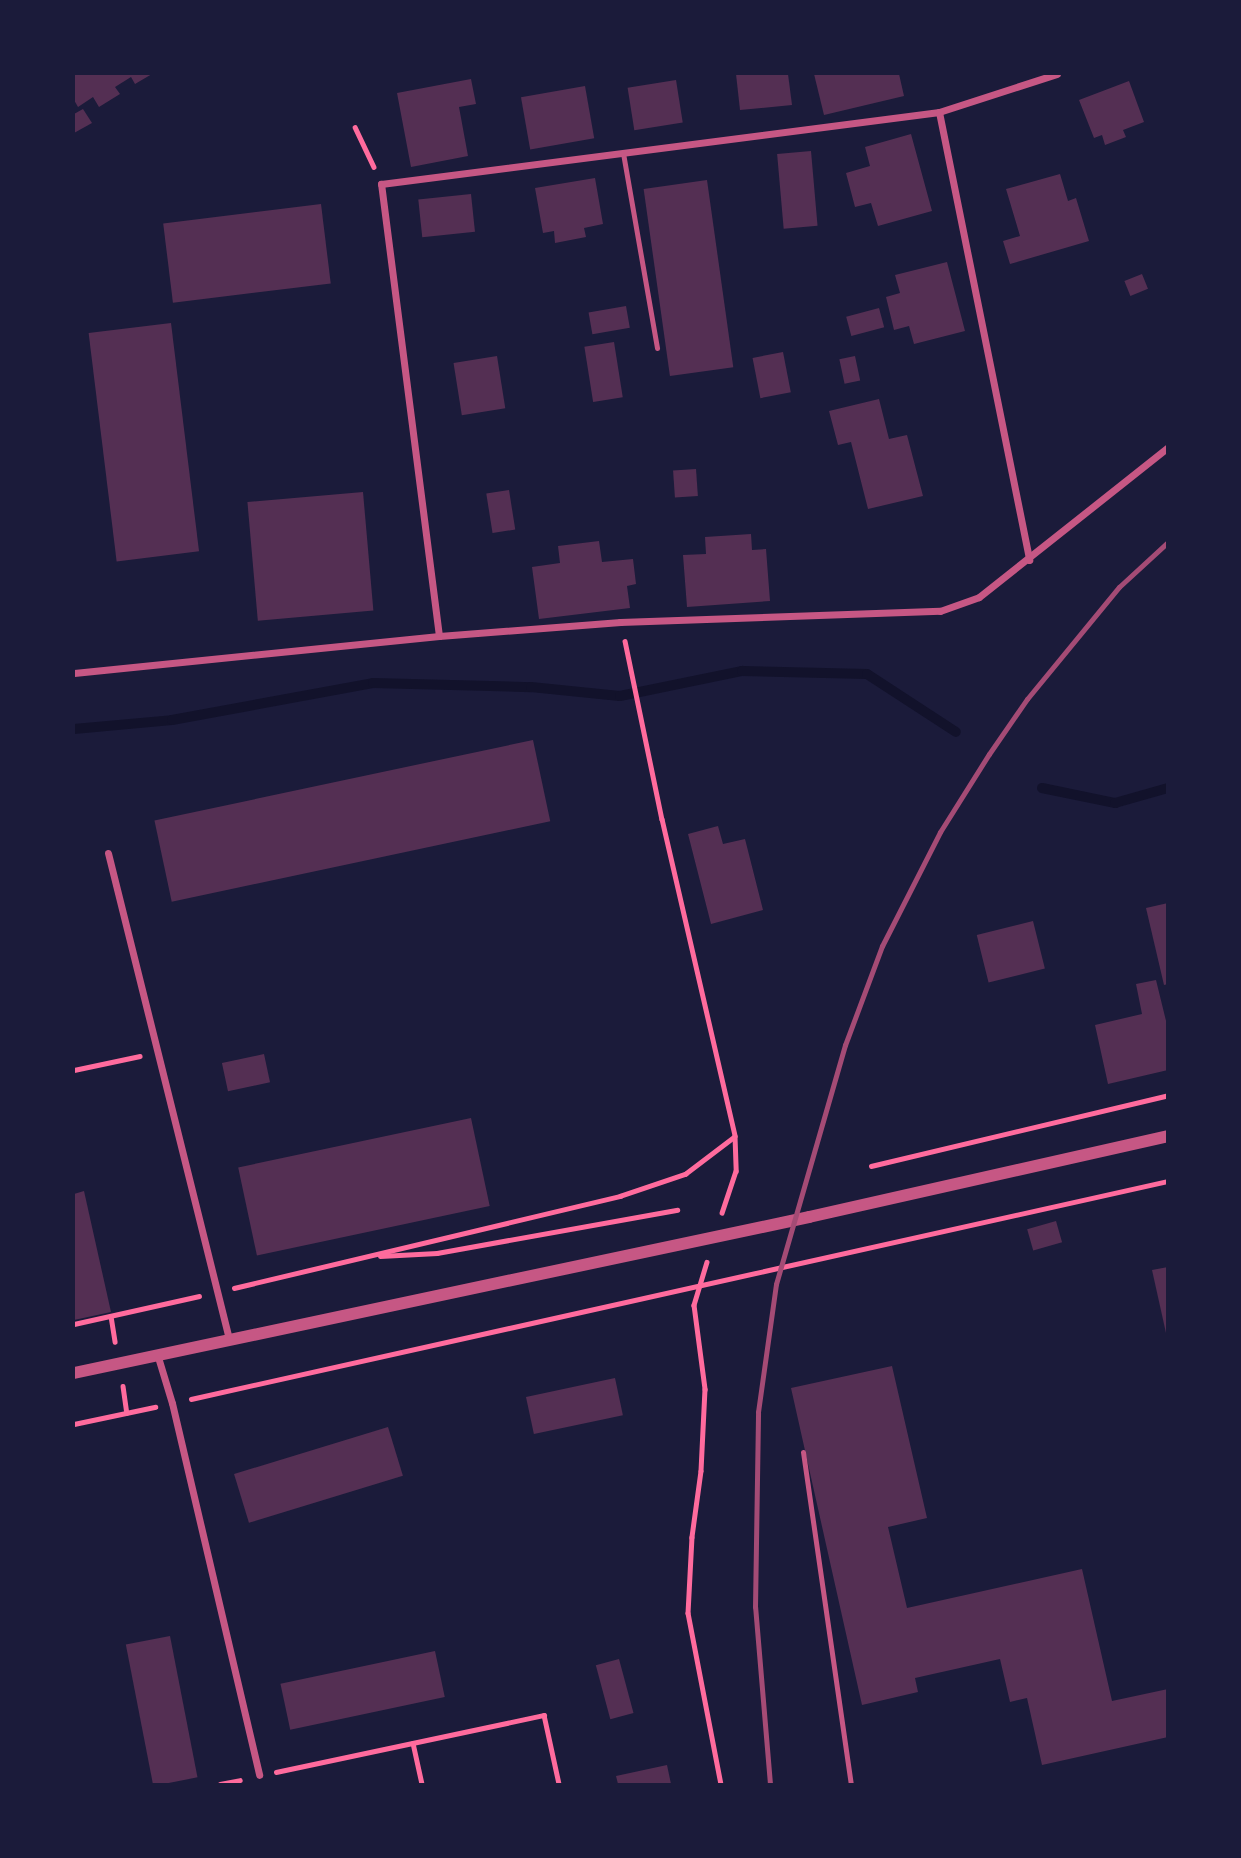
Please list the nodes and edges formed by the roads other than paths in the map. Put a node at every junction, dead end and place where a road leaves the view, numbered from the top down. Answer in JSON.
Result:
{"nodes":[{"id":1,"x":1057,"y":74,"type":"edge"},
{"id":2,"x":939,"y":112,"type":"junction"},
{"id":3,"x":623,"y":153,"type":"junction"},
{"id":4,"x":657,"y":348,"type":"dead end"},
{"id":5,"x":1167,"y":447,"type":"edge"},
{"id":6,"x":1029,"y":560,"type":"junction"},
{"id":7,"x":439,"y":636,"type":"junction"},
{"id":8,"x":74,"y":673,"type":"edge"},
{"id":9,"x":108,"y":853,"type":"dead end"},
{"id":10,"x":1167,"y":1136,"type":"edge"},
{"id":11,"x":229,"y":1339,"type":"junction"},
{"id":12,"x":158,"y":1357,"type":"junction"},
{"id":13,"x":74,"y":1373,"type":"edge"},
{"id":14,"x":803,"y":1452,"type":"dead end"},
{"id":15,"x":259,"y":1775,"type":"road end"},
{"id":16,"x":851,"y":1784,"type":"edge"}],
"edges":[{"from":1,"to":2,"type":"street"},
{"from":2,"to":3,"type":"street"},
{"from":2,"to":6,"type":"street"},
{"from":3,"to":4,"type":"lane"},
{"from":3,"to":7,"type":"street"},
{"from":5,"to":6,"type":"street"},
{"from":6,"to":7,"type":"street"},
{"from":7,"to":8,"type":"street"},
{"from":9,"to":11,"type":"street"},
{"from":10,"to":11,"type":"street"},
{"from":11,"to":12,"type":"street"},
{"from":12,"to":13,"type":"street"},
{"from":12,"to":15,"type":"street"},
{"from":14,"to":16,"type":"lane"}]}
